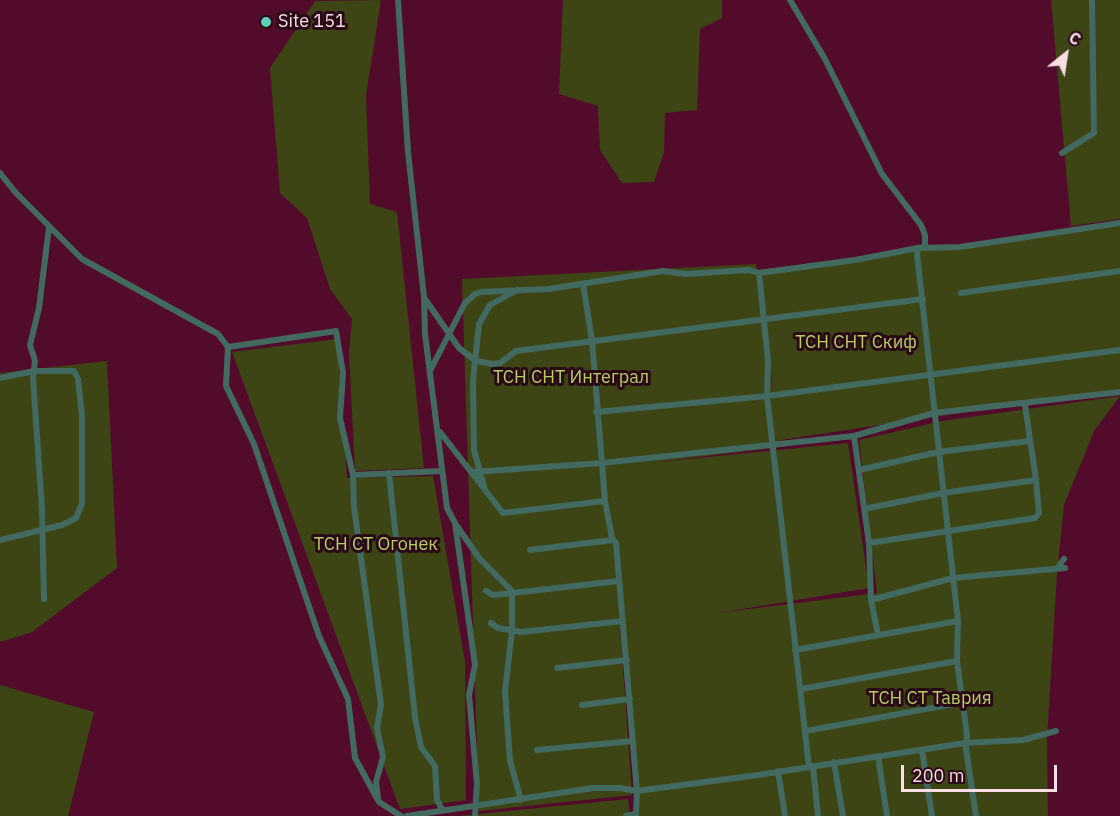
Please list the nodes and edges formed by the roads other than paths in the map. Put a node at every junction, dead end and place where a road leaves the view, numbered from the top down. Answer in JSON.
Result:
{"nodes":[{"id":1,"x":398,"y":0,"type":"edge"},
{"id":2,"x":790,"y":0,"type":"edge"},
{"id":3,"x":1092,"y":0,"type":"edge"},
{"id":4,"x":1062,"y":153,"type":"dead end"},
{"id":5,"x":0,"y":173,"type":"edge"},
{"id":6,"x":1120,"y":223,"type":"edge"},
{"id":7,"x":49,"y":226,"type":"junction"},
{"id":8,"x":918,"y":248,"type":"junction"},
{"id":9,"x":1120,"y":271,"type":"edge"},
{"id":10,"x":759,"y":273,"type":"junction"},
{"id":11,"x":583,"y":284,"type":"junction"},
{"id":12,"x":520,"y":289,"type":"junction"},
{"id":13,"x":961,"y":293,"type":"dead end"},
{"id":14,"x":424,"y":297,"type":"junction"},
{"id":15,"x":923,"y":299,"type":"junction"},
{"id":16,"x":763,"y":318,"type":"junction"},
{"id":17,"x":447,"y":334,"type":"junction"},
{"id":18,"x":592,"y":340,"type":"junction"},
{"id":19,"x":228,"y":347,"type":"junction"},
{"id":20,"x":1120,"y":350,"type":"edge"},
{"id":21,"x":476,"y":361,"type":"junction"},
{"id":22,"x":431,"y":369,"type":"junction"},
{"id":23,"x":34,"y":371,"type":"junction"},
{"id":24,"x":929,"y":376,"type":"junction"},
{"id":25,"x":0,"y":378,"type":"edge"},
{"id":26,"x":1120,"y":392,"type":"edge"},
{"id":27,"x":767,"y":396,"type":"junction"},
{"id":28,"x":1025,"y":405,"type":"junction"},
{"id":29,"x":596,"y":412,"type":"junction"},
{"id":30,"x":934,"y":413,"type":"junction"},
{"id":31,"x":439,"y":430,"type":"junction"},
{"id":32,"x":854,"y":436,"type":"junction"},
{"id":33,"x":1030,"y":441,"type":"junction"},
{"id":34,"x":773,"y":444,"type":"junction"},
{"id":35,"x":939,"y":452,"type":"junction"},
{"id":36,"x":602,"y":463,"type":"junction"},
{"id":37,"x":859,"y":470,"type":"junction"},
{"id":38,"x":442,"y":471,"type":"junction"},
{"id":39,"x":389,"y":473,"type":"junction"},
{"id":40,"x":477,"y":473,"type":"junction"},
{"id":41,"x":353,"y":475,"type":"junction"},
{"id":42,"x":1036,"y":480,"type":"junction"},
{"id":43,"x":943,"y":493,"type":"junction"},
{"id":44,"x":605,"y":501,"type":"junction"},
{"id":45,"x":864,"y":510,"type":"junction"},
{"id":46,"x":455,"y":523,"type":"junction"},
{"id":47,"x":41,"y":531,"type":"junction"},
{"id":48,"x":948,"y":531,"type":"junction"},
{"id":49,"x":0,"y":540,"type":"edge"},
{"id":50,"x":613,"y":540,"type":"junction"},
{"id":51,"x":869,"y":543,"type":"junction"},
{"id":52,"x":530,"y":550,"type":"dead end"},
{"id":53,"x":1064,"y":559,"type":"dead end"},
{"id":54,"x":953,"y":578,"type":"junction"},
{"id":55,"x":620,"y":581,"type":"junction"},
{"id":56,"x":486,"y":591,"type":"dead end"},
{"id":57,"x":512,"y":591,"type":"junction"},
{"id":58,"x":44,"y":599,"type":"dead end"},
{"id":59,"x":872,"y":600,"type":"junction"},
{"id":60,"x":623,"y":621,"type":"junction"},
{"id":61,"x":958,"y":621,"type":"junction"},
{"id":62,"x":490,"y":623,"type":"dead end"},
{"id":63,"x":512,"y":630,"type":"junction"},
{"id":64,"x":878,"y":635,"type":"junction"},
{"id":65,"x":795,"y":650,"type":"junction"},
{"id":66,"x":627,"y":660,"type":"junction"},
{"id":67,"x":957,"y":661,"type":"junction"},
{"id":68,"x":557,"y":668,"type":"dead end"},
{"id":69,"x":801,"y":690,"type":"junction"},
{"id":70,"x":630,"y":699,"type":"junction"},
{"id":71,"x":964,"y":702,"type":"junction"},
{"id":72,"x":582,"y":705,"type":"dead end"},
{"id":73,"x":806,"y":731,"type":"junction"},
{"id":74,"x":1056,"y":731,"type":"dead end"},
{"id":75,"x":633,"y":741,"type":"junction"},
{"id":76,"x":965,"y":743,"type":"junction"},
{"id":77,"x":537,"y":750,"type":"dead end"},
{"id":78,"x":922,"y":750,"type":"junction"},
{"id":79,"x":878,"y":756,"type":"junction"},
{"id":80,"x":834,"y":762,"type":"junction"},
{"id":81,"x":811,"y":767,"type":"junction"},
{"id":82,"x":778,"y":771,"type":"junction"},
{"id":83,"x":637,"y":791,"type":"junction"},
{"id":84,"x":521,"y":800,"type":"junction"},
{"id":85,"x":379,"y":802,"type":"junction"},
{"id":86,"x":475,"y":807,"type":"junction"},
{"id":87,"x":442,"y":809,"type":"junction"},
{"id":88,"x":636,"y":815,"type":"edge"},
{"id":89,"x":402,"y":816,"type":"edge"},
{"id":90,"x":407,"y":816,"type":"edge"},
{"id":91,"x":475,"y":816,"type":"edge"},
{"id":92,"x":626,"y":816,"type":"edge"},
{"id":93,"x":785,"y":816,"type":"edge"},
{"id":94,"x":818,"y":816,"type":"edge"},
{"id":95,"x":843,"y":816,"type":"edge"},
{"id":96,"x":887,"y":816,"type":"edge"},
{"id":97,"x":932,"y":816,"type":"edge"},
{"id":98,"x":976,"y":816,"type":"edge"}],
"edges":[{"from":1,"to":14,"type":"street"},
{"from":2,"to":8,"type":"street"},
{"from":3,"to":4,"type":"street"},
{"from":5,"to":7,"type":"street"},
{"from":6,"to":8,"type":"street"},
{"from":7,"to":19,"type":"street"},
{"from":7,"to":23,"type":"street"},
{"from":8,"to":10,"type":"street"},
{"from":8,"to":15,"type":"street"},
{"from":9,"to":13,"type":"street"},
{"from":10,"to":11,"type":"street"},
{"from":10,"to":16,"type":"street"},
{"from":11,"to":12,"type":"street"},
{"from":11,"to":18,"type":"street"},
{"from":12,"to":17,"type":"street"},
{"from":12,"to":21,"type":"street"},
{"from":14,"to":17,"type":"street"},
{"from":14,"to":22,"type":"street"},
{"from":15,"to":16,"type":"street"},
{"from":15,"to":24,"type":"street"},
{"from":16,"to":18,"type":"street"},
{"from":16,"to":27,"type":"street"},
{"from":17,"to":21,"type":"street"},
{"from":17,"to":22,"type":"street"},
{"from":18,"to":21,"type":"street"},
{"from":18,"to":29,"type":"street"},
{"from":19,"to":41,"type":"street"},
{"from":19,"to":85,"type":"street"},
{"from":20,"to":24,"type":"street"},
{"from":21,"to":40,"type":"street"},
{"from":22,"to":31,"type":"street"},
{"from":23,"to":25,"type":"street"},
{"from":23,"to":47,"type":"street"},
{"from":23,"to":47,"type":"street"},
{"from":24,"to":27,"type":"street"},
{"from":24,"to":30,"type":"street"},
{"from":26,"to":28,"type":"street"},
{"from":27,"to":29,"type":"street"},
{"from":27,"to":34,"type":"street"},
{"from":28,"to":30,"type":"street"},
{"from":28,"to":33,"type":"street"},
{"from":29,"to":36,"type":"street"},
{"from":30,"to":32,"type":"street"},
{"from":30,"to":35,"type":"street"},
{"from":31,"to":38,"type":"street"},
{"from":31,"to":40,"type":"street"},
{"from":32,"to":34,"type":"street"},
{"from":32,"to":37,"type":"street"},
{"from":33,"to":35,"type":"street"},
{"from":33,"to":42,"type":"street"},
{"from":34,"to":36,"type":"street"},
{"from":34,"to":65,"type":"street"},
{"from":35,"to":37,"type":"street"},
{"from":35,"to":43,"type":"street"},
{"from":36,"to":40,"type":"street"},
{"from":36,"to":44,"type":"street"},
{"from":37,"to":45,"type":"street"},
{"from":38,"to":39,"type":"street"},
{"from":38,"to":46,"type":"street"},
{"from":39,"to":41,"type":"street"},
{"from":39,"to":87,"type":"street"},
{"from":40,"to":44,"type":"street"},
{"from":41,"to":85,"type":"street"},
{"from":42,"to":43,"type":"street"},
{"from":42,"to":48,"type":"street"},
{"from":43,"to":45,"type":"street"},
{"from":43,"to":48,"type":"street"},
{"from":44,"to":50,"type":"street"},
{"from":45,"to":51,"type":"street"},
{"from":46,"to":57,"type":"street"},
{"from":46,"to":86,"type":"street"},
{"from":47,"to":49,"type":"street"},
{"from":47,"to":58,"type":"street"},
{"from":48,"to":51,"type":"street"},
{"from":48,"to":54,"type":"street"},
{"from":50,"to":52,"type":"street"},
{"from":50,"to":55,"type":"street"},
{"from":51,"to":59,"type":"street"},
{"from":53,"to":54,"type":"street"},
{"from":54,"to":59,"type":"street"},
{"from":54,"to":61,"type":"street"},
{"from":55,"to":57,"type":"street"},
{"from":55,"to":60,"type":"street"},
{"from":56,"to":57,"type":"street"},
{"from":57,"to":63,"type":"street"},
{"from":59,"to":64,"type":"street"},
{"from":60,"to":63,"type":"street"},
{"from":60,"to":66,"type":"street"},
{"from":61,"to":64,"type":"street"},
{"from":61,"to":67,"type":"street"},
{"from":62,"to":63,"type":"street"},
{"from":63,"to":84,"type":"street"},
{"from":64,"to":65,"type":"street"},
{"from":65,"to":69,"type":"street"},
{"from":66,"to":68,"type":"street"},
{"from":66,"to":70,"type":"street"},
{"from":67,"to":69,"type":"street"},
{"from":67,"to":71,"type":"street"},
{"from":69,"to":73,"type":"street"},
{"from":70,"to":72,"type":"street"},
{"from":70,"to":75,"type":"street"},
{"from":71,"to":73,"type":"street"},
{"from":71,"to":76,"type":"street"},
{"from":73,"to":81,"type":"street"},
{"from":74,"to":76,"type":"street"},
{"from":75,"to":77,"type":"street"},
{"from":75,"to":83,"type":"street"},
{"from":76,"to":78,"type":"street"},
{"from":76,"to":98,"type":"street"},
{"from":78,"to":79,"type":"street"},
{"from":78,"to":97,"type":"street"},
{"from":79,"to":80,"type":"street"},
{"from":79,"to":96,"type":"street"},
{"from":80,"to":81,"type":"street"},
{"from":80,"to":95,"type":"street"},
{"from":81,"to":82,"type":"street"},
{"from":81,"to":94,"type":"street"},
{"from":82,"to":83,"type":"street"},
{"from":82,"to":93,"type":"street"},
{"from":83,"to":84,"type":"street"},
{"from":83,"to":88,"type":"street"},
{"from":84,"to":86,"type":"street"},
{"from":85,"to":89,"type":"street"},
{"from":86,"to":87,"type":"street"},
{"from":86,"to":91,"type":"street"},
{"from":87,"to":90,"type":"street"},
{"from":88,"to":92,"type":"street"}]}
